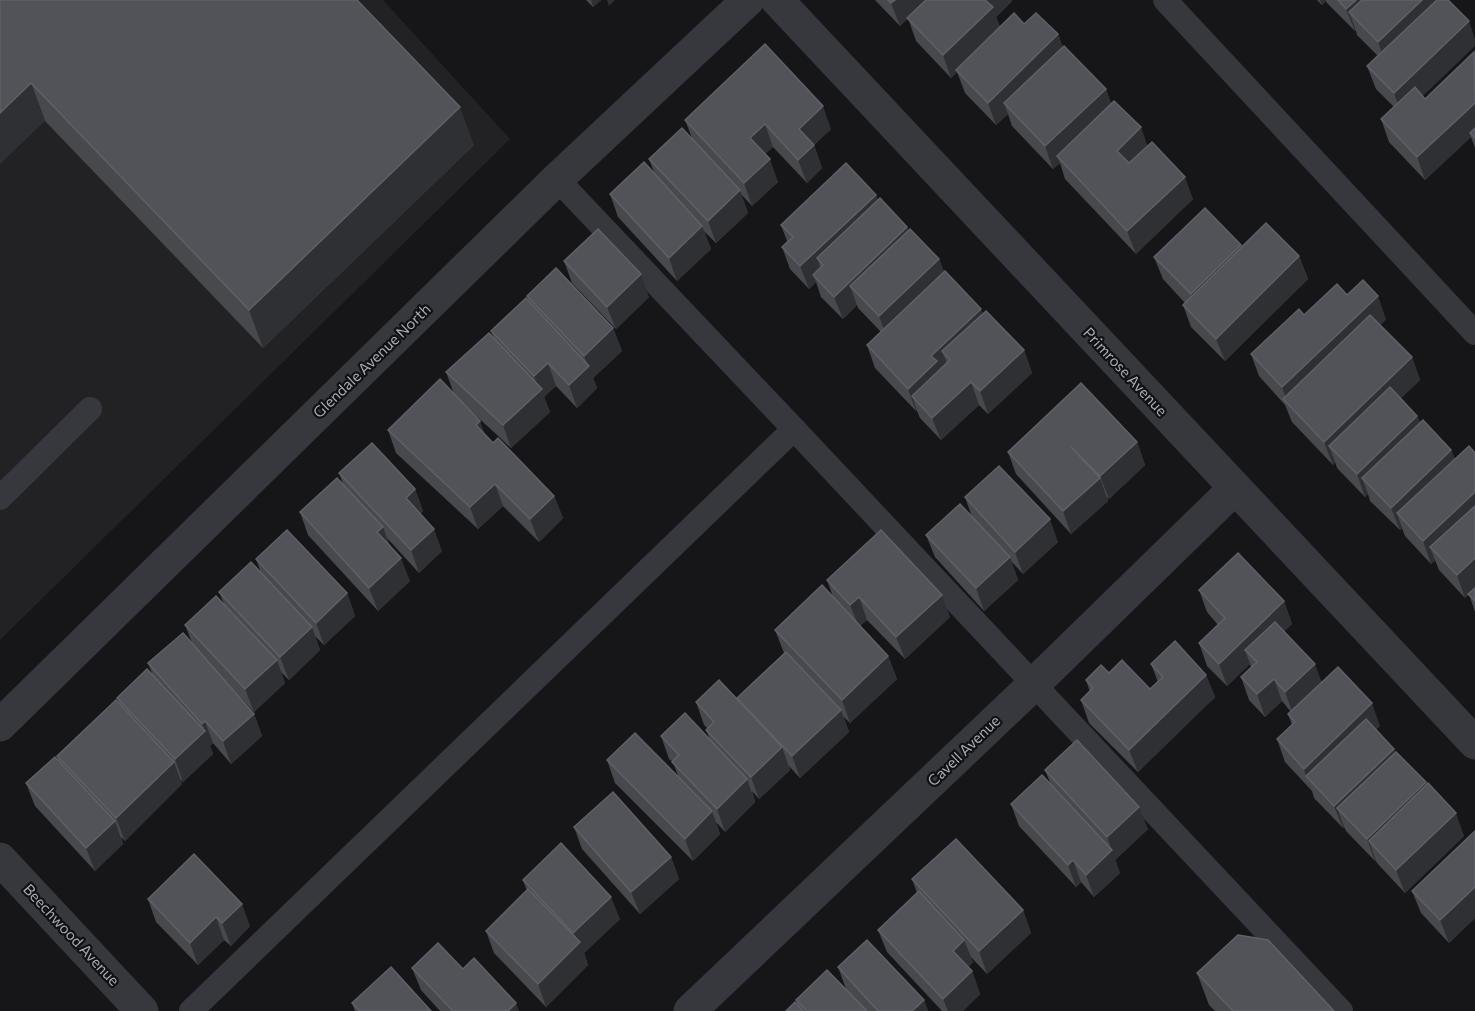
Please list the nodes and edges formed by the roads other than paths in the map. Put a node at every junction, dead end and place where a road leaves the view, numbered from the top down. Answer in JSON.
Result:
{"nodes":[{"id":1,"x":748,"y":0,"type":"edge"},
{"id":2,"x":777,"y":0,"type":"edge"},
{"id":3,"x":1165,"y":0,"type":"edge"},
{"id":4,"x":557,"y":179,"type":"junction"},
{"id":5,"x":1475,"y":333,"type":"edge"},
{"id":6,"x":90,"y":409,"type":"dead end"},
{"id":7,"x":794,"y":429,"type":"junction"},
{"id":8,"x":1234,"y":489,"type":"junction"},
{"id":9,"x":0,"y":498,"type":"edge"},
{"id":10,"x":1033,"y":685,"type":"junction"},
{"id":11,"x":0,"y":725,"type":"edge"},
{"id":12,"x":1475,"y":743,"type":"edge"},
{"id":13,"x":0,"y":859,"type":"edge"},
{"id":14,"x":142,"y":1011,"type":"edge"},
{"id":15,"x":191,"y":1011,"type":"edge"},
{"id":16,"x":690,"y":1011,"type":"edge"},
{"id":17,"x":1341,"y":1011,"type":"edge"}],
"edges":[{"from":1,"to":4,"type":"street","name":"Glendale Avenue North"},
{"from":2,"to":8,"type":"street","name":"Primrose Avenue"},
{"from":3,"to":5,"type":"lane"},
{"from":4,"to":7,"type":"lane"},
{"from":4,"to":11,"type":"street","name":"Glendale Avenue North"},
{"from":6,"to":9,"type":"lane"},
{"from":7,"to":10,"type":"lane"},
{"from":7,"to":15,"type":"lane"},
{"from":8,"to":10,"type":"street","name":"Cavell Avenue"},
{"from":8,"to":12,"type":"street","name":"Primrose Avenue"},
{"from":10,"to":16,"type":"street","name":"Cavell Avenue"},
{"from":10,"to":17,"type":"lane"},
{"from":13,"to":14,"type":"street","name":"Beechwood Avenue"}]}
